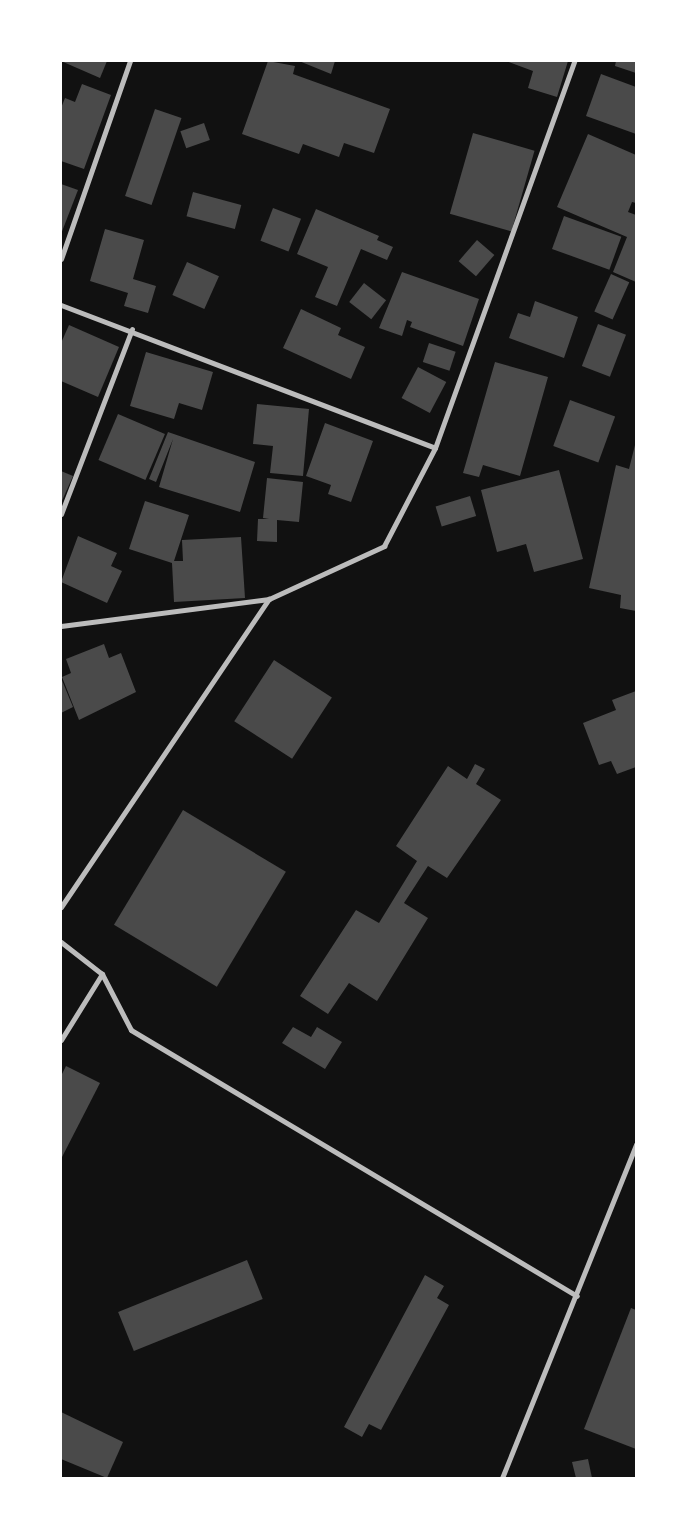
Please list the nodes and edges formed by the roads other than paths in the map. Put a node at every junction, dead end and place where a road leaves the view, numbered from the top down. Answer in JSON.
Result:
{"nodes":[{"id":1,"x":130,"y":61,"type":"edge"},
{"id":2,"x":574,"y":61,"type":"edge"},
{"id":3,"x":61,"y":259,"type":"edge"},
{"id":4,"x":61,"y":305,"type":"edge"},
{"id":5,"x":132,"y":329,"type":"junction"},
{"id":6,"x":435,"y":448,"type":"junction"},
{"id":7,"x":61,"y":514,"type":"edge"},
{"id":8,"x":269,"y":599,"type":"junction"},
{"id":9,"x":61,"y":626,"type":"edge"},
{"id":10,"x":61,"y":907,"type":"edge"},
{"id":11,"x":61,"y":942,"type":"edge"},
{"id":12,"x":102,"y":974,"type":"junction"},
{"id":13,"x":61,"y":1040,"type":"edge"},
{"id":14,"x":636,"y":1144,"type":"edge"},
{"id":15,"x":577,"y":1296,"type":"junction"},
{"id":16,"x":502,"y":1478,"type":"edge"}],
"edges":[{"from":1,"to":3,"type":"street"},
{"from":2,"to":6,"type":"street"},
{"from":4,"to":5,"type":"street"},
{"from":5,"to":6,"type":"street"},
{"from":5,"to":7,"type":"street"},
{"from":6,"to":8,"type":"street"},
{"from":8,"to":9,"type":"street"},
{"from":8,"to":10,"type":"street"},
{"from":11,"to":12,"type":"street"},
{"from":12,"to":13,"type":"street"},
{"from":12,"to":15,"type":"street"},
{"from":14,"to":15,"type":"street"},
{"from":15,"to":16,"type":"street"}]}
